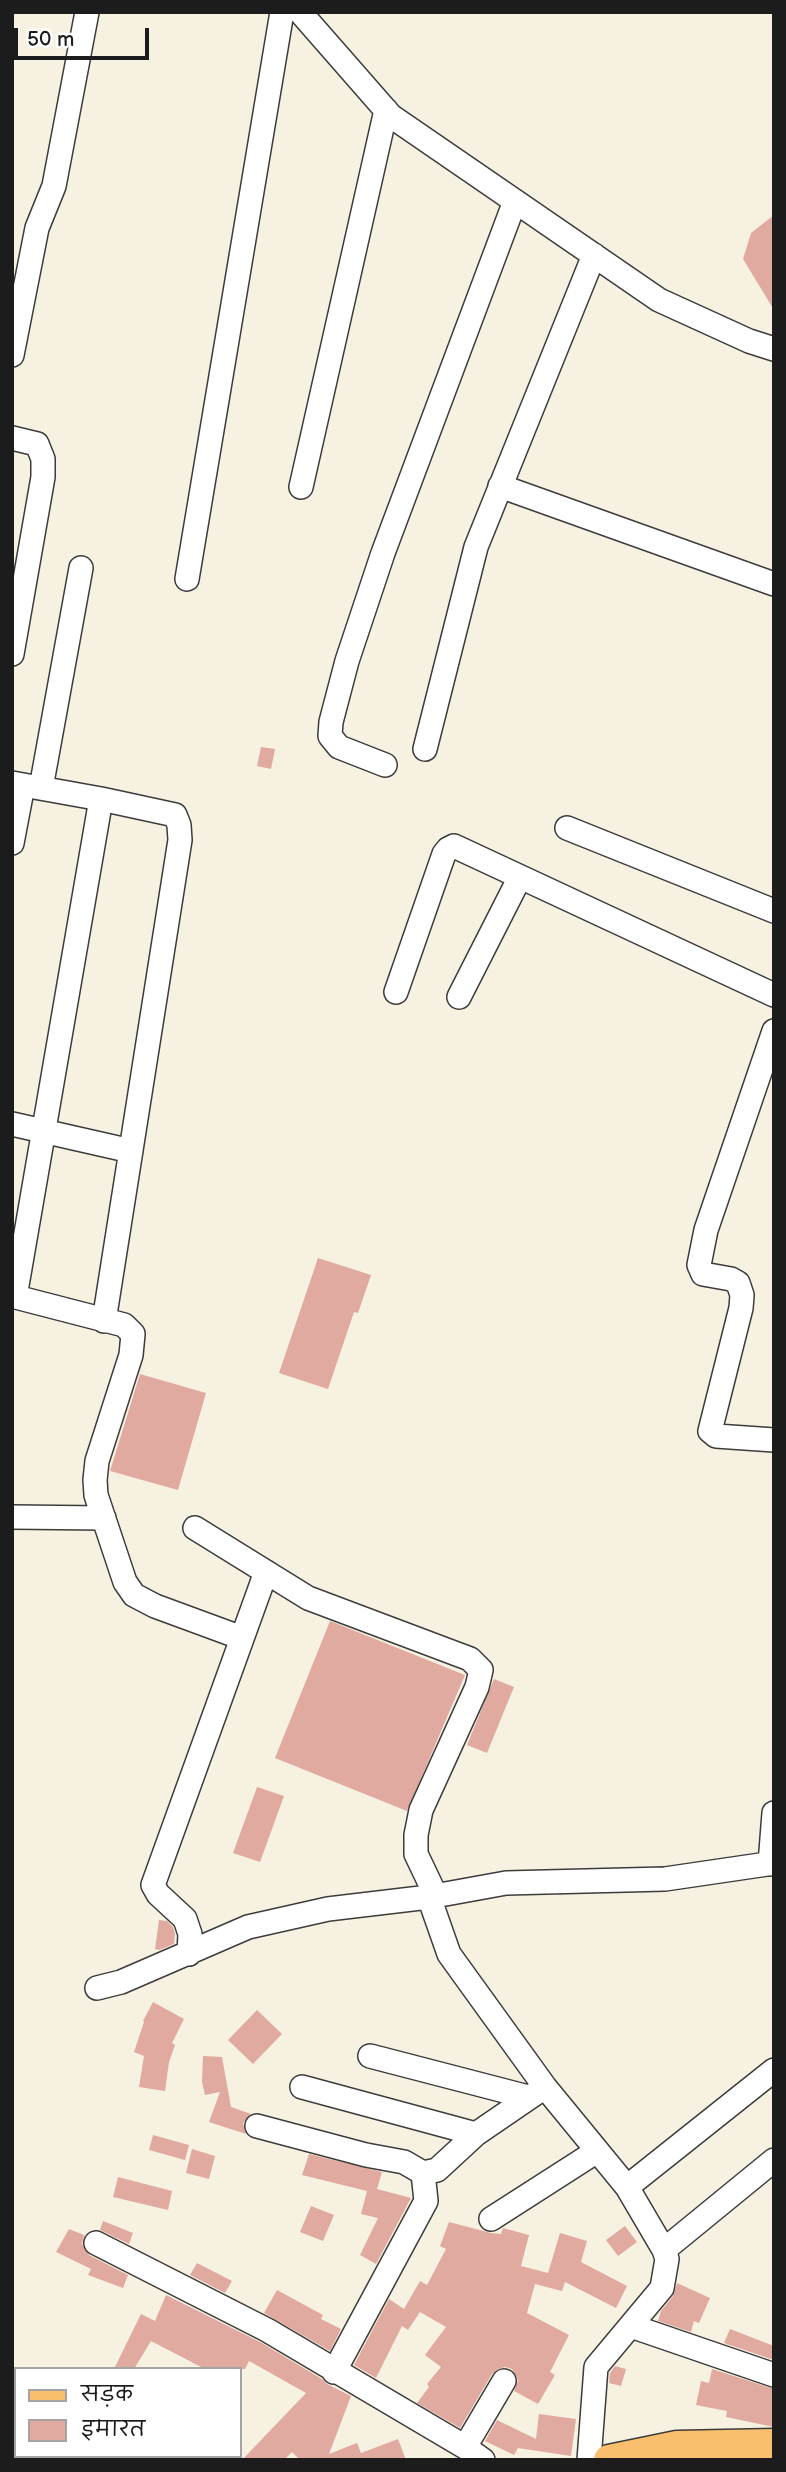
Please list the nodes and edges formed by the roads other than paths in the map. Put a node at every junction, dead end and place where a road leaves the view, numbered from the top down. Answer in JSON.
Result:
{"nodes":[{"id":1,"x":87,"y":12,"type":"edge"},
{"id":2,"x":282,"y":12,"type":"edge"},
{"id":3,"x":300,"y":12,"type":"edge"},
{"id":4,"x":386,"y":110,"type":"junction"},
{"id":5,"x":514,"y":201,"type":"junction"},
{"id":6,"x":594,"y":255,"type":"junction"},
{"id":7,"x":774,"y":349,"type":"edge"},
{"id":8,"x":12,"y":355,"type":"edge"},
{"id":9,"x":12,"y":438,"type":"edge"},
{"id":10,"x":500,"y":486,"type":"junction"},
{"id":11,"x":301,"y":487,"type":"dead end"},
{"id":12,"x":81,"y":568,"type":"dead end"},
{"id":13,"x":187,"y":579,"type":"dead end"},
{"id":14,"x":774,"y":584,"type":"edge"},
{"id":15,"x":12,"y":653,"type":"edge"},
{"id":16,"x":425,"y":749,"type":"dead end"},
{"id":17,"x":385,"y":765,"type":"dead end"},
{"id":18,"x":25,"y":785,"type":"edge"},
{"id":19,"x":101,"y":799,"type":"junction"},
{"id":20,"x":567,"y":828,"type":"dead end"},
{"id":21,"x":12,"y":843,"type":"edge"},
{"id":22,"x":520,"y":877,"type":"junction"},
{"id":23,"x":774,"y":911,"type":"edge"},
{"id":24,"x":396,"y":992,"type":"dead end"},
{"id":25,"x":774,"y":995,"type":"edge"},
{"id":26,"x":459,"y":997,"type":"dead end"},
{"id":27,"x":774,"y":1031,"type":"edge"},
{"id":28,"x":12,"y":1124,"type":"edge"},
{"id":29,"x":44,"y":1130,"type":"junction"},
{"id":30,"x":131,"y":1151,"type":"junction"},
{"id":31,"x":14,"y":1297,"type":"edge"},
{"id":32,"x":104,"y":1321,"type":"junction"},
{"id":33,"x":774,"y":1440,"type":"edge"},
{"id":34,"x":12,"y":1517,"type":"edge"},
{"id":35,"x":104,"y":1518,"type":"junction"},
{"id":36,"x":195,"y":1528,"type":"dead end"},
{"id":37,"x":265,"y":1572,"type":"junction"},
{"id":38,"x":242,"y":1638,"type":"junction"},
{"id":39,"x":774,"y":1813,"type":"edge"},
{"id":40,"x":772,"y":1863,"type":"edge"},
{"id":41,"x":432,"y":1896,"type":"junction"},
{"id":42,"x":189,"y":1954,"type":"junction"},
{"id":43,"x":97,"y":1988,"type":"dead end"},
{"id":44,"x":370,"y":2056,"type":"dead end"},
{"id":45,"x":774,"y":2070,"type":"edge"},
{"id":46,"x":302,"y":2087,"type":"dead end"},
{"id":47,"x":536,"y":2092,"type":"junction"},
{"id":48,"x":257,"y":2126,"type":"dead end"},
{"id":49,"x":476,"y":2134,"type":"junction"},
{"id":50,"x":597,"y":2151,"type":"junction"},
{"id":51,"x":774,"y":2160,"type":"edge"},
{"id":52,"x":423,"y":2173,"type":"junction"},
{"id":53,"x":627,"y":2187,"type":"junction"},
{"id":54,"x":491,"y":2219,"type":"dead end"},
{"id":55,"x":96,"y":2243,"type":"dead end"},
{"id":56,"x":664,"y":2250,"type":"junction"},
{"id":57,"x":631,"y":2326,"type":"junction"},
{"id":58,"x":334,"y":2372,"type":"junction"},
{"id":59,"x":774,"y":2375,"type":"edge"},
{"id":60,"x":504,"y":2381,"type":"dead end"},
{"id":61,"x":774,"y":2444,"type":"edge"},
{"id":62,"x":474,"y":2454,"type":"edge"},
{"id":63,"x":589,"y":2460,"type":"edge"},
{"id":64,"x":609,"y":2460,"type":"edge"}],
"edges":[{"from":1,"to":8,"type":"street"},
{"from":2,"to":13,"type":"street"},
{"from":3,"to":4,"type":"street"},
{"from":4,"to":5,"type":"street"},
{"from":4,"to":11,"type":"street"},
{"from":5,"to":6,"type":"street"},
{"from":5,"to":17,"type":"street"},
{"from":6,"to":7,"type":"street"},
{"from":6,"to":10,"type":"street"},
{"from":9,"to":15,"type":"street"},
{"from":10,"to":14,"type":"street"},
{"from":10,"to":16,"type":"street"},
{"from":12,"to":18,"type":"street"},
{"from":18,"to":19,"type":"street"},
{"from":18,"to":21,"type":"street"},
{"from":19,"to":29,"type":"street"},
{"from":19,"to":30,"type":"street"},
{"from":20,"to":23,"type":"street"},
{"from":22,"to":24,"type":"street"},
{"from":22,"to":25,"type":"street"},
{"from":22,"to":26,"type":"street"},
{"from":27,"to":33,"type":"street"},
{"from":28,"to":29,"type":"street"},
{"from":29,"to":30,"type":"street"},
{"from":29,"to":31,"type":"street"},
{"from":30,"to":32,"type":"street"},
{"from":31,"to":32,"type":"street"},
{"from":32,"to":35,"type":"street"},
{"from":34,"to":35,"type":"street"},
{"from":35,"to":38,"type":"street"},
{"from":36,"to":37,"type":"street"},
{"from":37,"to":38,"type":"street"},
{"from":37,"to":41,"type":"street"},
{"from":38,"to":42,"type":"street"},
{"from":39,"to":40,"type":"street"},
{"from":40,"to":41,"type":"street"},
{"from":41,"to":42,"type":"street"},
{"from":41,"to":47,"type":"street"},
{"from":42,"to":43,"type":"street"},
{"from":44,"to":47,"type":"street"},
{"from":45,"to":53,"type":"street"},
{"from":46,"to":49,"type":"street"},
{"from":47,"to":49,"type":"street"},
{"from":47,"to":50,"type":"street"},
{"from":48,"to":52,"type":"street"},
{"from":49,"to":52,"type":"street"},
{"from":50,"to":53,"type":"street"},
{"from":50,"to":54,"type":"street"},
{"from":51,"to":56,"type":"street"},
{"from":52,"to":58,"type":"street"},
{"from":53,"to":56,"type":"street"},
{"from":55,"to":58,"type":"street"},
{"from":56,"to":57,"type":"street"},
{"from":57,"to":59,"type":"street"},
{"from":57,"to":63,"type":"street"},
{"from":58,"to":62,"type":"street"},
{"from":60,"to":62,"type":"street"},
{"from":61,"to":64,"type":"main road"}]}
